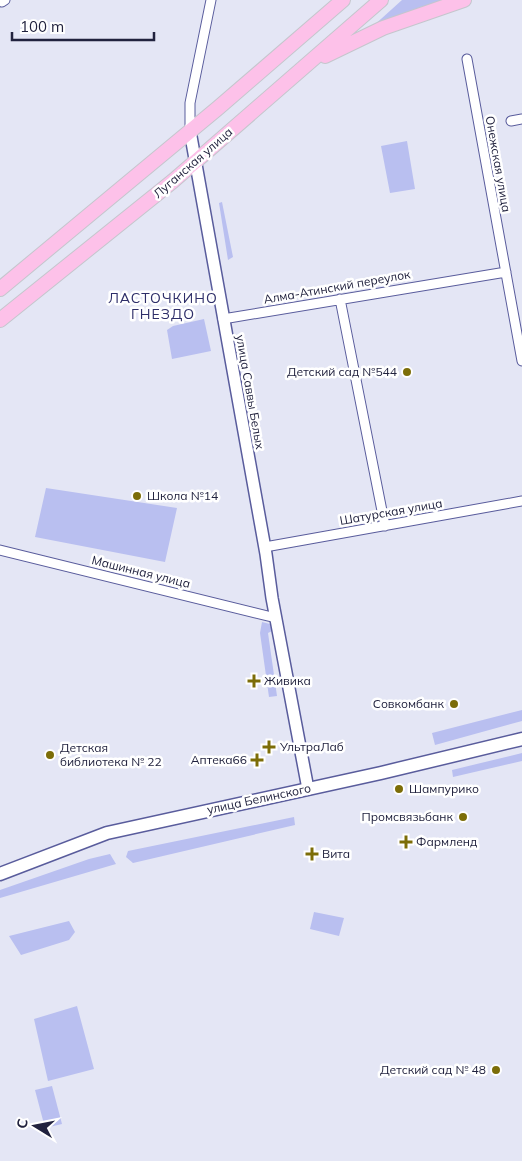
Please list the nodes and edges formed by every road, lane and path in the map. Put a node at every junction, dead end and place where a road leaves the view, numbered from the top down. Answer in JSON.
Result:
{"nodes":[{"id":1,"x":211,"y":0,"type":"edge"},
{"id":2,"x":343,"y":0,"type":"edge"},
{"id":3,"x":381,"y":0,"type":"edge"},
{"id":4,"x":464,"y":0,"type":"edge"},
{"id":5,"x":467,"y":59,"type":"dead end"},
{"id":6,"x":308,"y":64,"type":"junction"},
{"id":7,"x":522,"y":118,"type":"edge"},
{"id":8,"x":511,"y":121,"type":"dead end"},
{"id":9,"x":190,"y":131,"type":"junction"},
{"id":10,"x":197,"y":160,"type":"junction"},
{"id":11,"x":506,"y":272,"type":"junction"},
{"id":12,"x":0,"y":289,"type":"edge"},
{"id":13,"x":340,"y":298,"type":"junction"},
{"id":14,"x":223,"y":319,"type":"junction"},
{"id":15,"x":0,"y":320,"type":"edge"},
{"id":16,"x":522,"y":361,"type":"edge"},
{"id":17,"x":522,"y":501,"type":"edge"},
{"id":18,"x":385,"y":526,"type":"junction"},
{"id":19,"x":265,"y":547,"type":"junction"},
{"id":20,"x":0,"y":550,"type":"edge"},
{"id":21,"x":276,"y":618,"type":"junction"},
{"id":22,"x":522,"y":739,"type":"edge"},
{"id":23,"x":308,"y":789,"type":"junction"},
{"id":24,"x":0,"y":874,"type":"edge"}],
"edges":[{"from":1,"to":9,"type":"street","name":"улица Саввы Белых"},
{"from":2,"to":9,"type":"main road","name":"Луганская улица"},
{"from":3,"to":6,"type":"main road","name":"Луганская улица"},
{"from":4,"to":6,"type":"main road"},
{"from":5,"to":11,"type":"street","name":"Онежская улица"},
{"from":6,"to":10,"type":"main road","name":"Луганская улица"},
{"from":7,"to":8,"type":"street"},
{"from":9,"to":10,"type":"street","name":"улица Саввы Белых"},
{"from":9,"to":12,"type":"main road","name":"Луганская улица"},
{"from":10,"to":14,"type":"street","name":"улица Саввы Белых"},
{"from":10,"to":15,"type":"main road","name":"Луганская улица"},
{"from":11,"to":13,"type":"street","name":"Алма-Атинский переулок"},
{"from":11,"to":16,"type":"street","name":"Онежская улица"},
{"from":13,"to":14,"type":"street","name":"Алма-Атинский переулок"},
{"from":13,"to":18,"type":"street"},
{"from":14,"to":19,"type":"street","name":"улица Саввы Белых"},
{"from":17,"to":18,"type":"street","name":"Шатурская улица"},
{"from":18,"to":19,"type":"street","name":"Шатурская улица"},
{"from":19,"to":21,"type":"street","name":"улица Саввы Белых"},
{"from":20,"to":21,"type":"street","name":"Машинная улица"},
{"from":21,"to":23,"type":"street","name":"улица Саввы Белых"},
{"from":22,"to":23,"type":"main road","name":"улица Белинского"},
{"from":23,"to":24,"type":"main road","name":"улица Белинского"}]}
